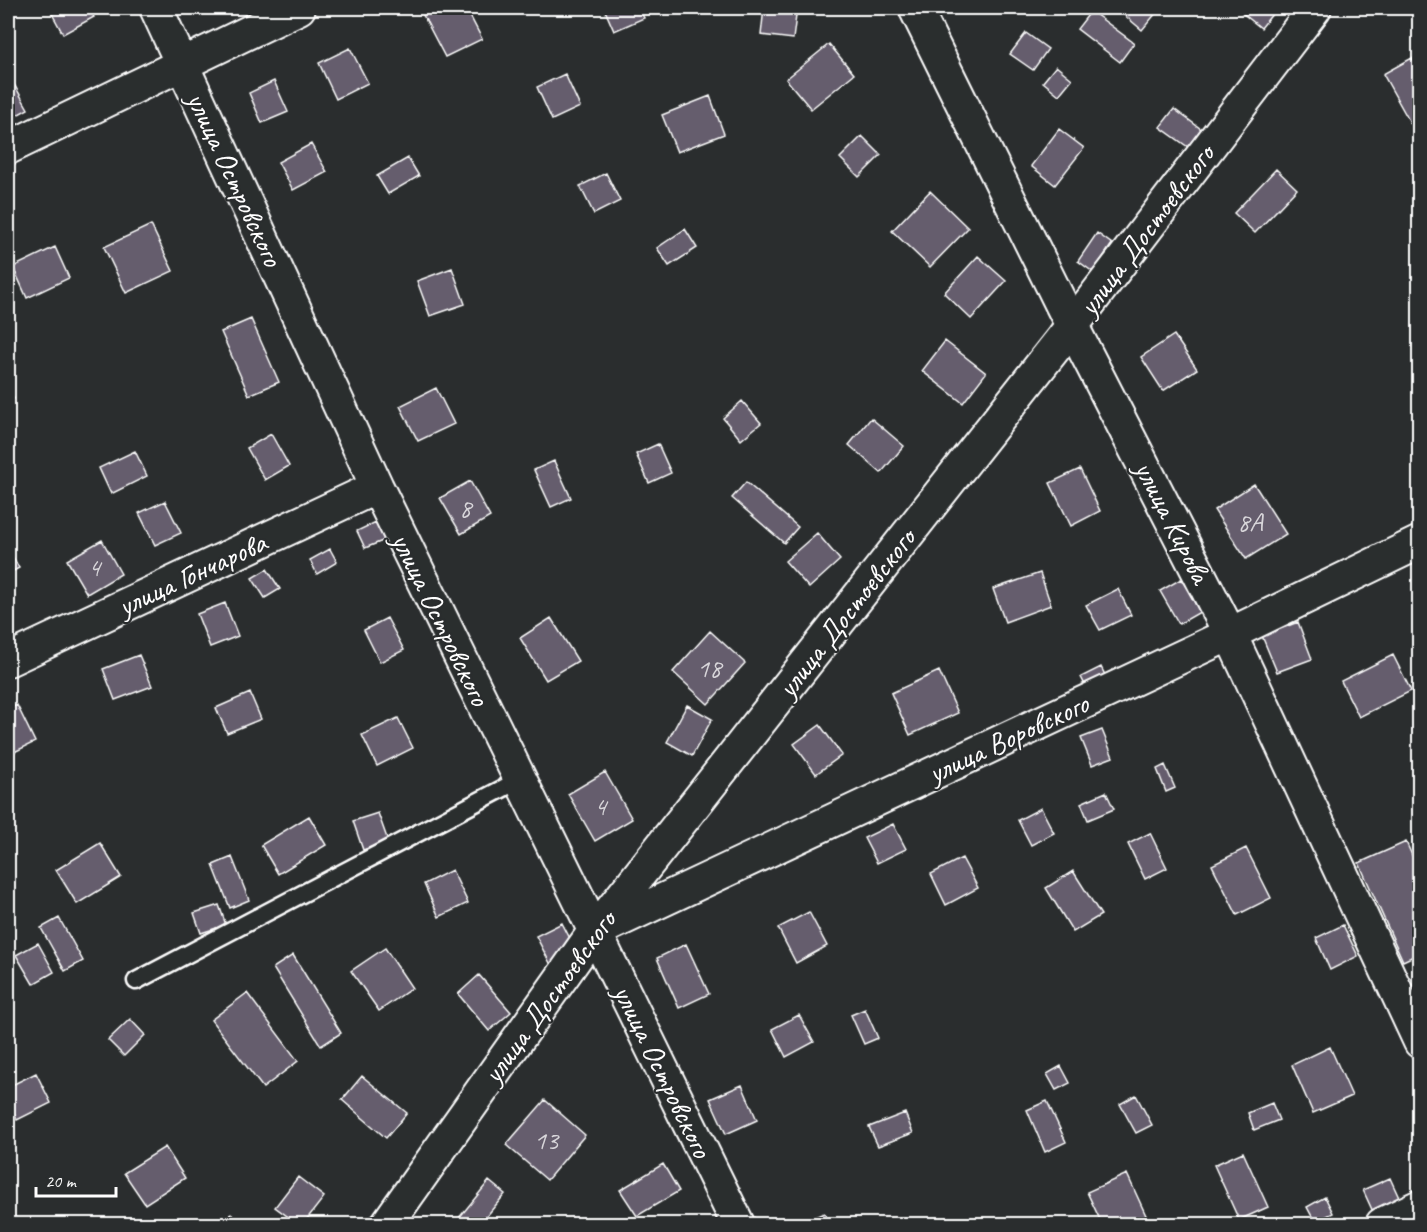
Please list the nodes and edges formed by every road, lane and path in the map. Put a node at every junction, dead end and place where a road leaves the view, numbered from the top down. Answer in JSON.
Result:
{"nodes":[{"id":1,"x":156,"y":8,"type":"edge"},
{"id":2,"x":299,"y":8,"type":"edge"},
{"id":3,"x":915,"y":8,"type":"edge"},
{"id":4,"x":1314,"y":8,"type":"edge"},
{"id":5,"x":182,"y":64,"type":"junction"},
{"id":6,"x":8,"y":148,"type":"edge"},
{"id":7,"x":1072,"y":326,"type":"junction"},
{"id":8,"x":377,"y":487,"type":"junction"},
{"id":9,"x":1419,"y":542,"type":"edge"},
{"id":10,"x":1230,"y":634,"type":"junction"},
{"id":11,"x":8,"y":660,"type":"edge"},
{"id":12,"x":519,"y":780,"type":"junction"},
{"id":13,"x":594,"y":932,"type":"junction"},
{"id":14,"x":136,"y":981,"type":"dead end"},
{"id":15,"x":1419,"y":1042,"type":"edge"},
{"id":16,"x":1419,"y":1206,"type":"edge"},
{"id":17,"x":387,"y":1224,"type":"edge"},
{"id":18,"x":738,"y":1224,"type":"edge"},
{"id":19,"x":1382,"y":1224,"type":"edge"}],
"edges":[{"from":1,"to":5,"type":"street","name":"улица Островского"},
{"from":2,"to":5,"type":"street"},
{"from":3,"to":7,"type":"street","name":"улица Кирова"},
{"from":4,"to":7,"type":"street","name":"улица Достоевского"},
{"from":5,"to":6,"type":"street"},
{"from":5,"to":8,"type":"street","name":"улица Островского"},
{"from":7,"to":10,"type":"street","name":"улица Кирова"},
{"from":7,"to":13,"type":"street","name":"улица Достоевского"},
{"from":8,"to":11,"type":"street","name":"улица Гончарова"},
{"from":8,"to":12,"type":"street","name":"улица Островского"},
{"from":9,"to":10,"type":"street","name":"улица Воровского"},
{"from":10,"to":13,"type":"street","name":"улица Воровского"},
{"from":10,"to":15,"type":"street","name":"улица Кирова"},
{"from":12,"to":13,"type":"street","name":"улица Островского"},
{"from":12,"to":14,"type":"lane"},
{"from":13,"to":17,"type":"street","name":"улица Достоевского"},
{"from":13,"to":18,"type":"street","name":"улица Островского"},
{"from":16,"to":19,"type":"street"}]}
